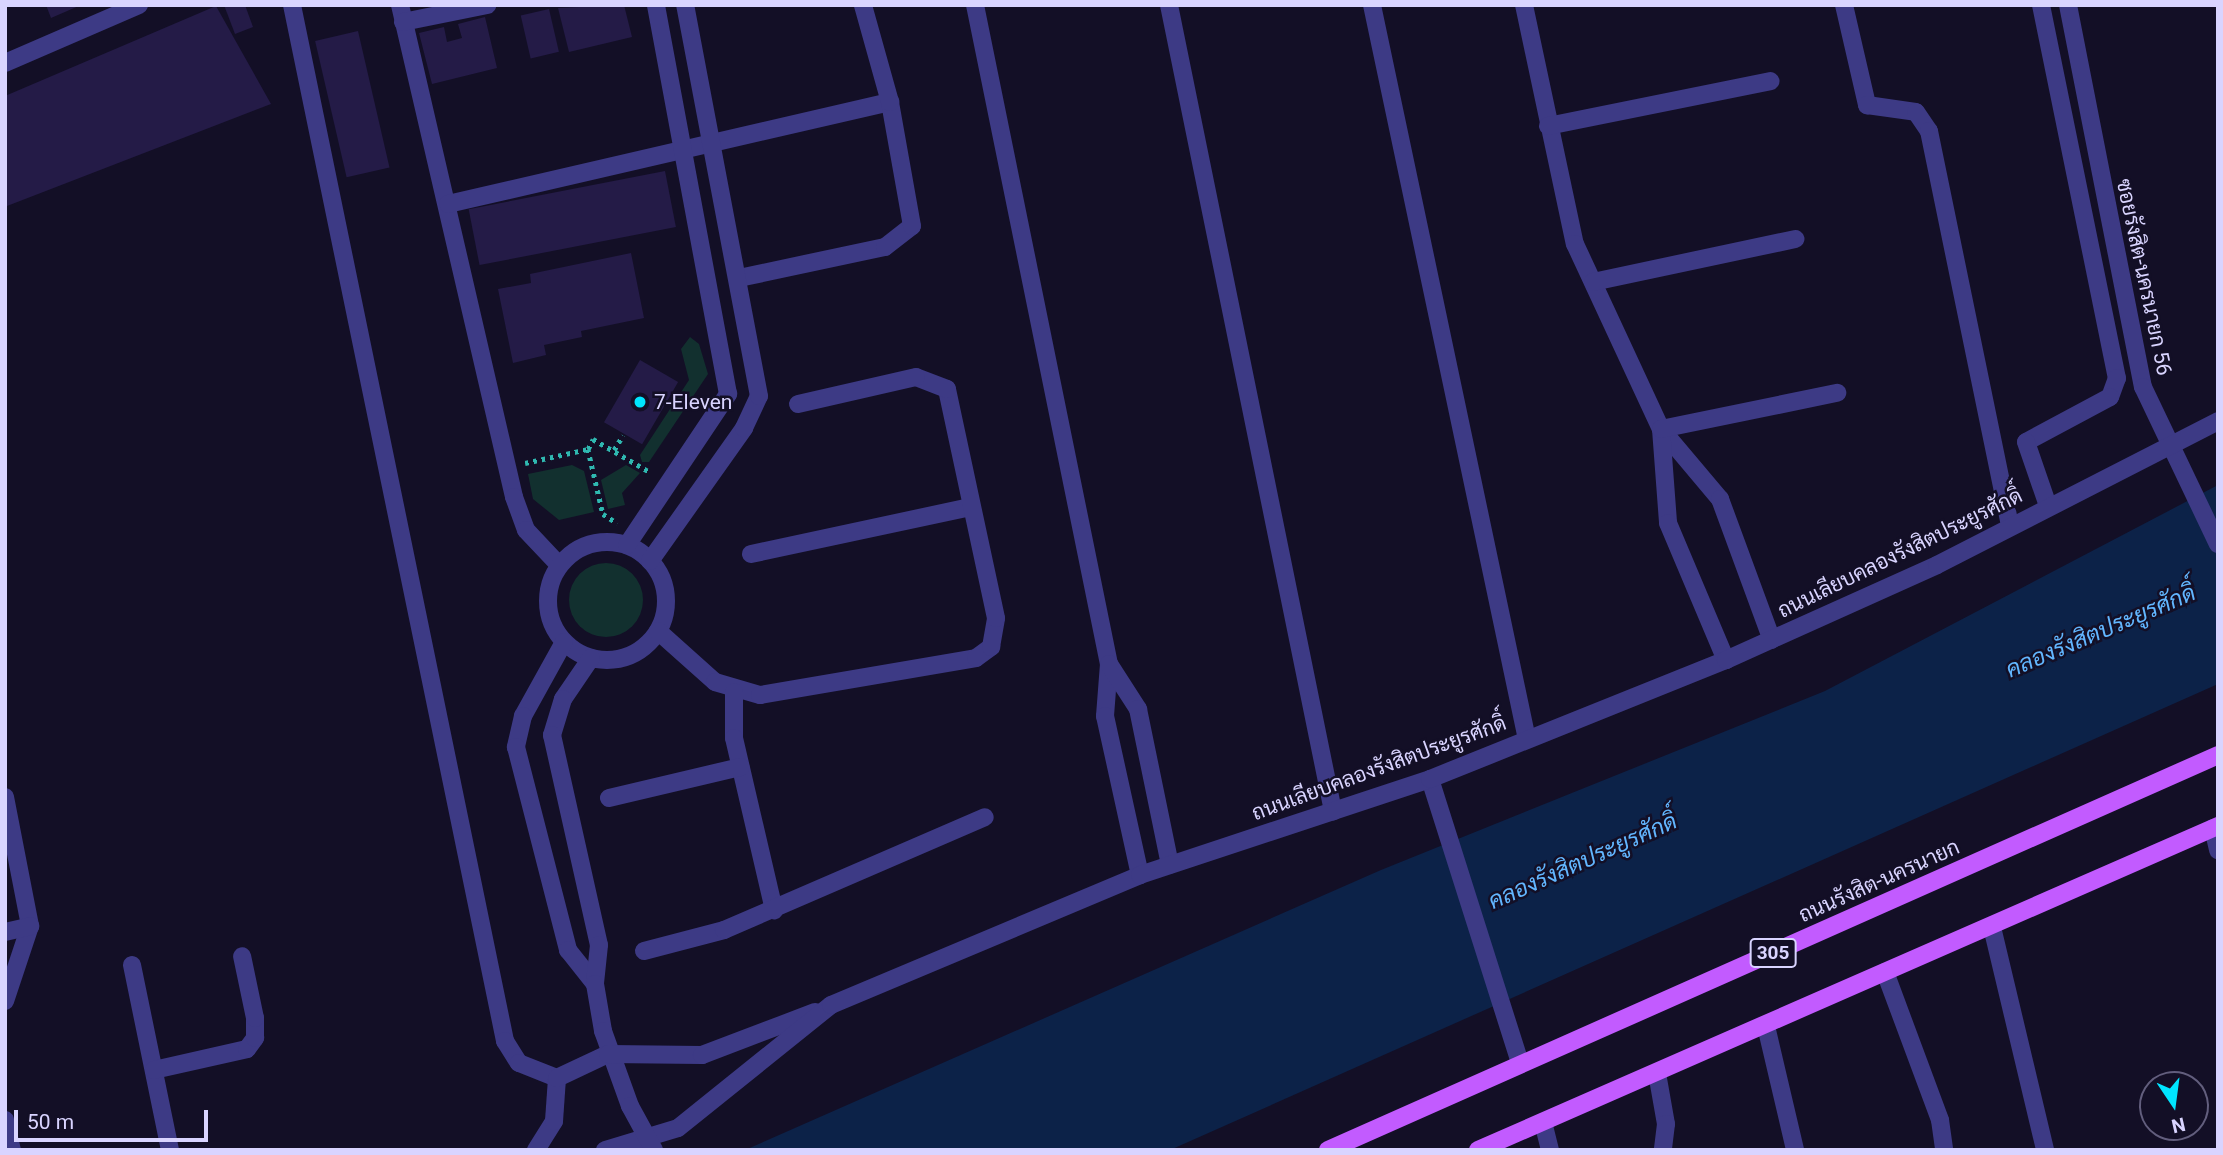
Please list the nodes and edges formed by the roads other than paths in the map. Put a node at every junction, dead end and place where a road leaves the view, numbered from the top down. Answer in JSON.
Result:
{"nodes":[{"id":1,"x":139,"y":5,"type":"edge"},
{"id":2,"x":292,"y":5,"type":"edge"},
{"id":3,"x":487,"y":5,"type":"edge"},
{"id":4,"x":656,"y":5,"type":"edge"},
{"id":5,"x":863,"y":5,"type":"edge"},
{"id":6,"x":975,"y":5,"type":"edge"},
{"id":7,"x":1169,"y":5,"type":"edge"},
{"id":8,"x":1372,"y":5,"type":"edge"},
{"id":9,"x":1524,"y":5,"type":"edge"},
{"id":10,"x":1844,"y":5,"type":"edge"},
{"id":11,"x":2041,"y":5,"type":"edge"},
{"id":12,"x":2068,"y":5,"type":"edge"},
{"id":13,"x":690,"y":6,"type":"edge"},
{"id":14,"x":402,"y":14,"type":"edge"},
{"id":15,"x":5,"y":63,"type":"edge"},
{"id":16,"x":1771,"y":81,"type":"dead end"},
{"id":17,"x":890,"y":102,"type":"junction"},
{"id":18,"x":1548,"y":126,"type":"junction"},
{"id":19,"x":713,"y":143,"type":"junction"},
{"id":20,"x":684,"y":150,"type":"junction"},
{"id":21,"x":448,"y":204,"type":"junction"},
{"id":22,"x":1796,"y":239,"type":"dead end"},
{"id":23,"x":739,"y":278,"type":"junction"},
{"id":24,"x":1592,"y":282,"type":"junction"},
{"id":25,"x":1837,"y":393,"type":"dead end"},
{"id":26,"x":798,"y":404,"type":"dead end"},
{"id":27,"x":2218,"y":421,"type":"edge"},
{"id":28,"x":1661,"y":429,"type":"junction"},
{"id":29,"x":2172,"y":452,"type":"junction"},
{"id":30,"x":2048,"y":506,"type":"junction"},
{"id":31,"x":971,"y":507,"type":"junction"},
{"id":32,"x":2011,"y":526,"type":"junction"},
{"id":33,"x":630,"y":540,"type":"junction"},
{"id":34,"x":2218,"y":544,"type":"edge"},
{"id":35,"x":751,"y":554,"type":"dead end"},
{"id":36,"x":650,"y":561,"type":"junction"},
{"id":37,"x":559,"y":565,"type":"junction"},
{"id":38,"x":657,"y":631,"type":"junction"},
{"id":39,"x":1772,"y":640,"type":"junction"},
{"id":40,"x":564,"y":642,"type":"junction"},
{"id":41,"x":590,"y":658,"type":"junction"},
{"id":42,"x":1726,"y":660,"type":"junction"},
{"id":43,"x":1109,"y":664,"type":"junction"},
{"id":44,"x":734,"y":692,"type":"junction"},
{"id":45,"x":1527,"y":739,"type":"junction"},
{"id":46,"x":2218,"y":755,"type":"edge"},
{"id":47,"x":740,"y":767,"type":"junction"},
{"id":48,"x":1430,"y":779,"type":"junction"},
{"id":49,"x":5,"y":797,"type":"edge"},
{"id":50,"x":609,"y":798,"type":"dead end"},
{"id":51,"x":1334,"y":811,"type":"junction"},
{"id":52,"x":985,"y":817,"type":"dead end"},
{"id":53,"x":2215,"y":827,"type":"edge"},
{"id":54,"x":2218,"y":850,"type":"edge"},
{"id":55,"x":1170,"y":865,"type":"junction"},
{"id":56,"x":1140,"y":875,"type":"junction"},
{"id":57,"x":774,"y":910,"type":"junction"},
{"id":58,"x":30,"y":926,"type":"junction"},
{"id":59,"x":1992,"y":927,"type":"junction"},
{"id":60,"x":5,"y":932,"type":"edge"},
{"id":61,"x":644,"y":951,"type":"dead end"},
{"id":62,"x":242,"y":956,"type":"dead end"},
{"id":63,"x":132,"y":965,"type":"dead end"},
{"id":64,"x":1885,"y":972,"type":"junction"},
{"id":65,"x":595,"y":984,"type":"junction"},
{"id":66,"x":5,"y":1001,"type":"edge"},
{"id":67,"x":831,"y":1005,"type":"junction"},
{"id":68,"x":1766,"y":1026,"type":"junction"},
{"id":69,"x":608,"y":1054,"type":"junction"},
{"id":70,"x":1520,"y":1063,"type":"junction"},
{"id":71,"x":154,"y":1070,"type":"junction"},
{"id":72,"x":1657,"y":1073,"type":"junction"},
{"id":73,"x":557,"y":1078,"type":"junction"},
{"id":74,"x":5,"y":1120,"type":"edge"},
{"id":75,"x":1543,"y":1122,"type":"junction"},
{"id":76,"x":12,"y":1150,"type":"edge"},
{"id":77,"x":170,"y":1150,"type":"edge"},
{"id":78,"x":536,"y":1150,"type":"edge"},
{"id":79,"x":605,"y":1150,"type":"edge"},
{"id":80,"x":654,"y":1150,"type":"edge"},
{"id":81,"x":1328,"y":1150,"type":"edge"},
{"id":82,"x":1478,"y":1150,"type":"edge"},
{"id":83,"x":1550,"y":1150,"type":"edge"},
{"id":84,"x":1663,"y":1150,"type":"edge"},
{"id":85,"x":1795,"y":1150,"type":"edge"},
{"id":86,"x":1944,"y":1150,"type":"edge"},
{"id":87,"x":2045,"y":1150,"type":"edge"}],
"edges":[{"from":1,"to":15,"type":"street"},
{"from":2,"to":73,"type":"street"},
{"from":3,"to":14,"type":"street"},
{"from":4,"to":20,"type":"street"},
{"from":5,"to":17,"type":"street"},
{"from":6,"to":43,"type":"street"},
{"from":7,"to":51,"type":"street"},
{"from":8,"to":45,"type":"street"},
{"from":9,"to":18,"type":"street"},
{"from":10,"to":32,"type":"street"},
{"from":11,"to":30,"type":"street"},
{"from":12,"to":29,"type":"street","name":"ซอยรังสิต-นครนายก 56"},
{"from":13,"to":19,"type":"street"},
{"from":14,"to":21,"type":"street"},
{"from":16,"to":18,"type":"street"},
{"from":17,"to":19,"type":"street"},
{"from":17,"to":23,"type":"street"},
{"from":18,"to":24,"type":"street"},
{"from":19,"to":20,"type":"street"},
{"from":19,"to":23,"type":"street"},
{"from":20,"to":21,"type":"street"},
{"from":20,"to":33,"type":"street"},
{"from":21,"to":37,"type":"street"},
{"from":22,"to":24,"type":"street"},
{"from":23,"to":36,"type":"street"},
{"from":24,"to":28,"type":"street"},
{"from":25,"to":28,"type":"street"},
{"from":26,"to":31,"type":"street"},
{"from":27,"to":29,"type":"street","name":"ถนนเลียบคลองรังสิตประยูรศักดิ์"},
{"from":28,"to":39,"type":"street"},
{"from":28,"to":42,"type":"street"},
{"from":29,"to":30,"type":"street","name":"ถนนเลียบคลองรังสิตประยูรศักดิ์"},
{"from":29,"to":34,"type":"street","name":"ซอยรังสิต-นครนายก 56"},
{"from":30,"to":32,"type":"street","name":"ถนนเลียบคลองรังสิตประยูรศักดิ์"},
{"from":31,"to":35,"type":"street"},
{"from":31,"to":44,"type":"street"},
{"from":32,"to":39,"type":"street","name":"ถนนเลียบคลองรังสิตประยูรศักดิ์"},
{"from":33,"to":36,"type":"street"},
{"from":33,"to":37,"type":"street"},
{"from":36,"to":38,"type":"street"},
{"from":37,"to":40,"type":"street"},
{"from":38,"to":41,"type":"street"},
{"from":38,"to":44,"type":"street"},
{"from":39,"to":42,"type":"street","name":"ถนนเลียบคลองรังสิตประยูรศักดิ์"},
{"from":40,"to":41,"type":"street"},
{"from":40,"to":65,"type":"street"},
{"from":41,"to":65,"type":"street"},
{"from":42,"to":45,"type":"street","name":"ถนนเลียบคลองรังสิตประยูรศักดิ์"},
{"from":43,"to":55,"type":"street"},
{"from":43,"to":56,"type":"street"},
{"from":44,"to":47,"type":"street"},
{"from":45,"to":48,"type":"street","name":"ถนนเลียบคลองรังสิตประยูรศักดิ์"},
{"from":46,"to":70,"type":"main road","name":"ถนนรังสิต-นครนายก","number":"305"},
{"from":47,"to":50,"type":"street"},
{"from":47,"to":57,"type":"street"},
{"from":48,"to":51,"type":"street","name":"ถนนเลียบคลองรังสิตประยูรศักดิ์"},
{"from":48,"to":70,"type":"street"},
{"from":49,"to":58,"type":"street"},
{"from":51,"to":55,"type":"street","name":"ถนนเลียบคลองรังสิตประยูรศักดิ์"},
{"from":52,"to":57,"type":"street"},
{"from":53,"to":54,"type":"street"},
{"from":53,"to":59,"type":"main road"},
{"from":55,"to":56,"type":"street","name":"ถนนเลียบคลองรังสิตประยูรศักดิ์"},
{"from":56,"to":67,"type":"street","name":"ถนนเลียบคลองรังสิตประยูรศักดิ์"},
{"from":57,"to":61,"type":"street"},
{"from":58,"to":60,"type":"street"},
{"from":58,"to":66,"type":"street"},
{"from":59,"to":64,"type":"main road"},
{"from":59,"to":87,"type":"street"},
{"from":62,"to":71,"type":"street"},
{"from":63,"to":71,"type":"street"},
{"from":64,"to":68,"type":"main road"},
{"from":64,"to":86,"type":"street"},
{"from":65,"to":69,"type":"street"},
{"from":67,"to":69,"type":"street"},
{"from":67,"to":79,"type":"street","name":"ถนนเลียบคลองรังสิตประยูรศักดิ์"},
{"from":68,"to":72,"type":"main road"},
{"from":68,"to":85,"type":"street"},
{"from":69,"to":73,"type":"street"},
{"from":69,"to":80,"type":"street","bridge":true},
{"from":70,"to":81,"type":"main road","name":"ถนนรังสิต-นครนายก","number":"305"},
{"from":71,"to":77,"type":"street"},
{"from":72,"to":75,"type":"main road"},
{"from":72,"to":84,"type":"street"},
{"from":73,"to":78,"type":"street"},
{"from":74,"to":76,"type":"street"},
{"from":75,"to":82,"type":"main road"},
{"from":75,"to":83,"type":"street"}]}
